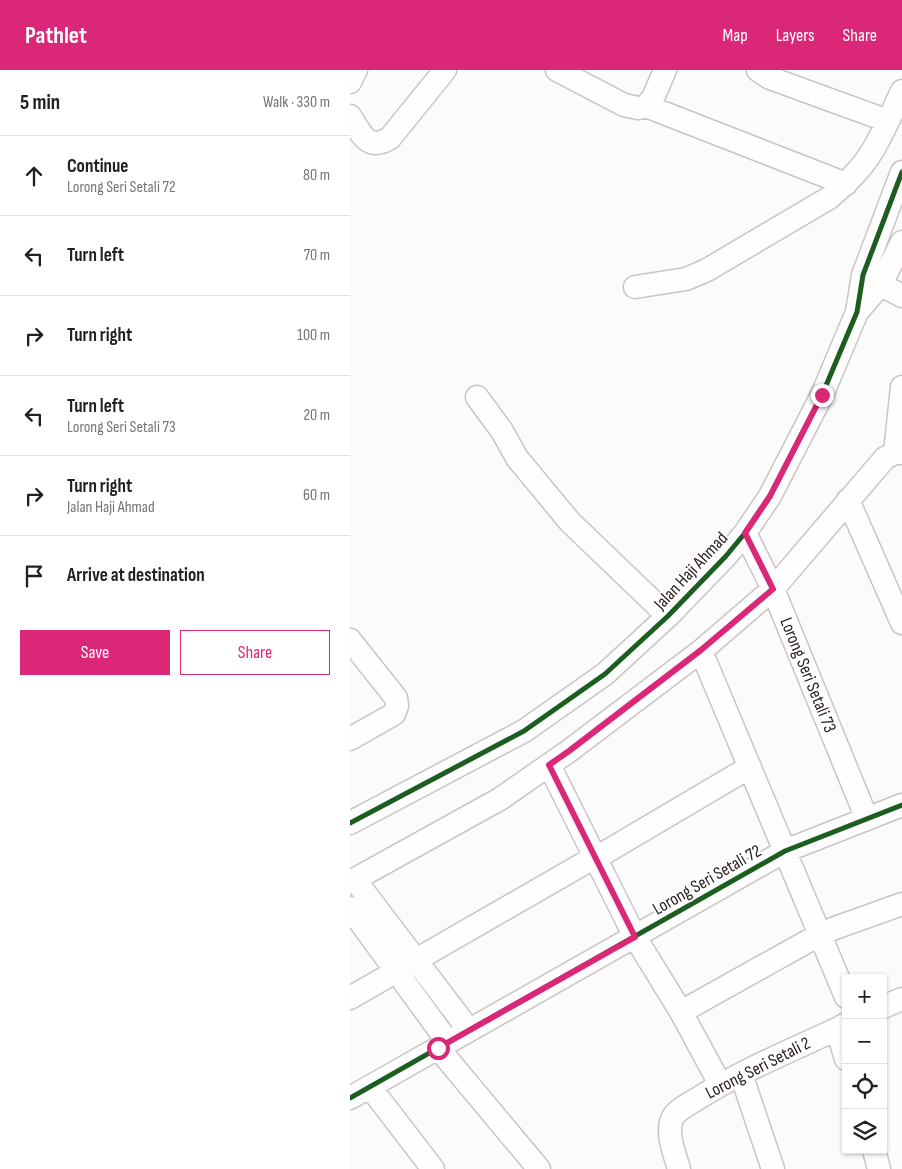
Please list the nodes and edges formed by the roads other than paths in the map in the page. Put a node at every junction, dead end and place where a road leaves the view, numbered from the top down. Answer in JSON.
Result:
{"nodes":[{"id":1,"x":356,"y":70,"type":"edge"},
{"id":2,"x":445,"y":70,"type":"edge"},
{"id":3,"x":666,"y":70,"type":"edge"},
{"id":4,"x":758,"y":70,"type":"edge"},
{"id":5,"x":566,"y":72,"type":"edge"},
{"id":6,"x":350,"y":82,"type":"edge"},
{"id":7,"x":902,"y":90,"type":"edge"},
{"id":8,"x":646,"y":106,"type":"junction"},
{"id":9,"x":350,"y":116,"type":"edge"},
{"id":10,"x":888,"y":121,"type":"junction"},
{"id":11,"x":902,"y":172,"type":"edge"},
{"id":12,"x":846,"y":184,"type":"junction"},
{"id":13,"x":902,"y":242,"type":"edge"},
{"id":14,"x":872,"y":279,"type":"junction"},
{"id":15,"x":635,"y":287,"type":"dead end"},
{"id":16,"x":902,"y":296,"type":"edge"},
{"id":17,"x":902,"y":387,"type":"edge"},
{"id":18,"x":477,"y":397,"type":"dead end"},
{"id":19,"x":898,"y":453,"type":"edge"},
{"id":20,"x":848,"y":500,"type":"junction"},
{"id":21,"x":745,"y":533,"type":"junction"},
{"id":22,"x":773,"y":589,"type":"junction"},
{"id":23,"x":668,"y":616,"type":"junction"},
{"id":24,"x":902,"y":623,"type":"edge"},
{"id":25,"x":350,"y":640,"type":"edge"},
{"id":26,"x":701,"y":650,"type":"junction"},
{"id":27,"x":350,"y":739,"type":"edge"},
{"id":28,"x":549,"y":765,"type":"junction"},
{"id":29,"x":750,"y":767,"type":"junction"},
{"id":30,"x":902,"y":805,"type":"edge"},
{"id":31,"x":868,"y":819,"type":"junction"},
{"id":32,"x":351,"y":820,"type":"edge"},
{"id":33,"x":785,"y":851,"type":"junction"},
{"id":34,"x":594,"y":857,"type":"junction"},
{"id":35,"x":352,"y":881,"type":"edge"},
{"id":36,"x":902,"y":904,"type":"edge"},
{"id":37,"x":350,"y":908,"type":"edge"},
{"id":38,"x":820,"y":935,"type":"junction"},
{"id":39,"x":635,"y":937,"type":"junction"},
{"id":40,"x":416,"y":960,"type":"junction"},
{"id":41,"x":396,"y":971,"type":"junction"},
{"id":42,"x":842,"y":987,"type":"edge"},
{"id":43,"x":350,"y":998,"type":"edge"},
{"id":44,"x":902,"y":999,"type":"edge"},
{"id":45,"x":887,"y":1005,"type":"edge"},
{"id":46,"x":681,"y":1012,"type":"junction"},
{"id":47,"x":841,"y":1026,"type":"edge"},
{"id":48,"x":469,"y":1030,"type":"junction"},
{"id":49,"x":443,"y":1045,"type":"junction"},
{"id":50,"x":741,"y":1074,"type":"junction"},
{"id":51,"x":720,"y":1084,"type":"junction"},
{"id":52,"x":370,"y":1087,"type":"junction"},
{"id":53,"x":350,"y":1098,"type":"edge"},
{"id":54,"x":875,"y":1154,"type":"edge"},
{"id":55,"x":433,"y":1169,"type":"edge"},
{"id":56,"x":540,"y":1169,"type":"edge"},
{"id":57,"x":679,"y":1169,"type":"edge"},
{"id":58,"x":774,"y":1169,"type":"edge"},
{"id":59,"x":879,"y":1169,"type":"edge"}],
"edges":[{"from":1,"to":6,"type":"street"},
{"from":2,"to":9,"type":"street"},
{"from":3,"to":8,"type":"street"},
{"from":4,"to":10,"type":"street"},
{"from":5,"to":8,"type":"street"},
{"from":7,"to":10,"type":"street"},
{"from":8,"to":12,"type":"street"},
{"from":10,"to":12,"type":"street"},
{"from":11,"to":14,"type":"street","name":"Jalan Haji Ahmad"},
{"from":12,"to":15,"type":"street"},
{"from":13,"to":14,"type":"street","name":"Jalan Haji Ahmad"},
{"from":14,"to":16,"type":"street"},
{"from":14,"to":21,"type":"street","name":"Jalan Haji Ahmad"},
{"from":17,"to":19,"type":"street"},
{"from":18,"to":23,"type":"street"},
{"from":19,"to":20,"type":"street"},
{"from":20,"to":22,"type":"street"},
{"from":20,"to":24,"type":"street"},
{"from":21,"to":22,"type":"street","name":"Lorong Seri Setali 73"},
{"from":21,"to":23,"type":"street","name":"Jalan Haji Ahmad"},
{"from":22,"to":26,"type":"street"},
{"from":22,"to":31,"type":"street","name":"Lorong Seri Setali 73"},
{"from":23,"to":32,"type":"street","name":"Jalan Haji Ahmad"},
{"from":25,"to":27,"type":"street"},
{"from":26,"to":28,"type":"street"},
{"from":26,"to":29,"type":"street"},
{"from":28,"to":34,"type":"street"},
{"from":28,"to":35,"type":"street"},
{"from":29,"to":33,"type":"street"},
{"from":29,"to":34,"type":"street"},
{"from":30,"to":31,"type":"street","name":"Lorong Seri Setali 72"},
{"from":31,"to":33,"type":"street","name":"Lorong Seri Setali 72"},
{"from":33,"to":38,"type":"street"},
{"from":33,"to":39,"type":"street","name":"Lorong Seri Setali 72"},
{"from":34,"to":39,"type":"street"},
{"from":34,"to":40,"type":"street"},
{"from":35,"to":40,"type":"street"},
{"from":36,"to":38,"type":"street"},
{"from":37,"to":41,"type":"street"},
{"from":38,"to":42,"type":"street"},
{"from":38,"to":46,"type":"street"},
{"from":39,"to":46,"type":"street"},
{"from":39,"to":48,"type":"street","name":"Lorong Seri Setali 72"},
{"from":40,"to":41,"type":"street"},
{"from":40,"to":48,"type":"street"},
{"from":41,"to":43,"type":"street"},
{"from":41,"to":49,"type":"street"},
{"from":44,"to":45,"type":"street"},
{"from":46,"to":51,"type":"street"},
{"from":47,"to":50,"type":"street","name":"Lorong Seri Setali 2"},
{"from":48,"to":49,"type":"street","name":"Lorong Seri Setali 72"},
{"from":49,"to":52,"type":"street","name":"Lorong Seri Setali 72"},
{"from":49,"to":56,"type":"street"},
{"from":50,"to":51,"type":"street","name":"Lorong Seri Setali 2"},
{"from":50,"to":58,"type":"street"},
{"from":51,"to":57,"type":"street","name":"Lorong Seri Setali 2"},
{"from":52,"to":53,"type":"street","name":"Lorong Seri Setali 72"},
{"from":52,"to":55,"type":"street"},
{"from":54,"to":59,"type":"street"}]}
